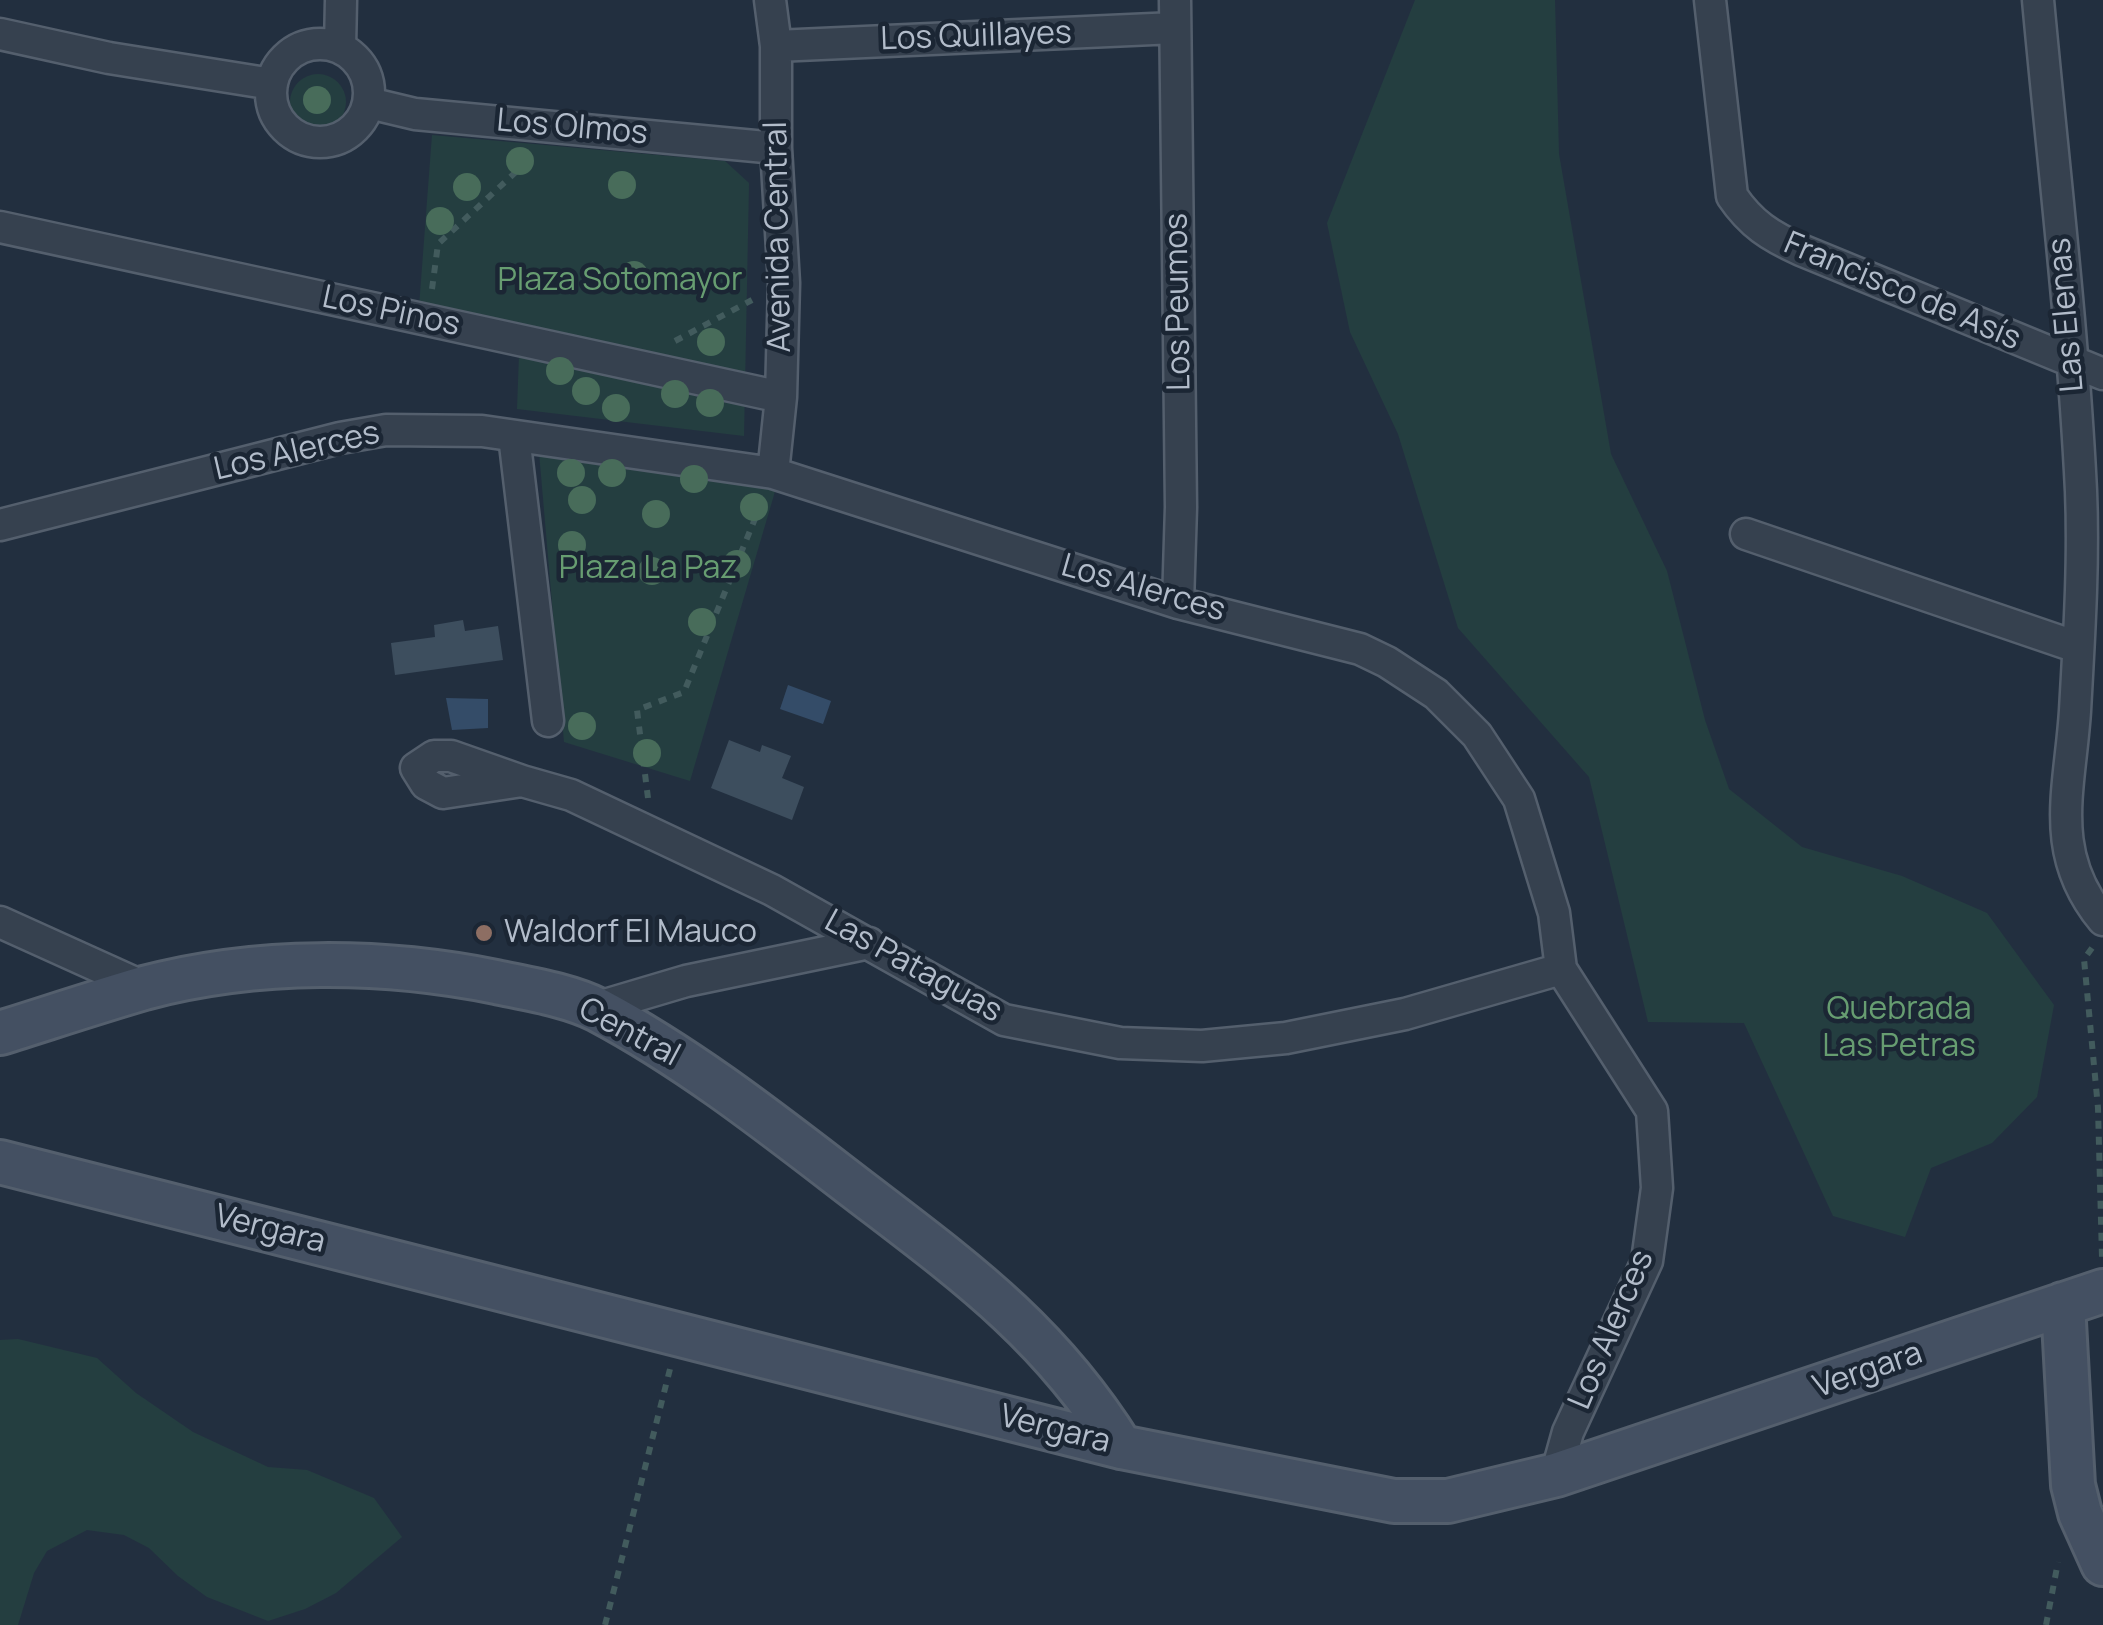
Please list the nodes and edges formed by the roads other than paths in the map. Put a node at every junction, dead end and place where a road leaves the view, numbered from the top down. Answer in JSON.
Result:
{"nodes":[{"id":1,"x":341,"y":0,"type":"edge"},
{"id":2,"x":770,"y":0,"type":"edge"},
{"id":3,"x":1710,"y":0,"type":"edge"},
{"id":4,"x":2038,"y":0,"type":"edge"},
{"id":5,"x":1175,"y":14,"type":"edge"},
{"id":6,"x":0,"y":34,"type":"edge"},
{"id":7,"x":776,"y":46,"type":"junction"},
{"id":8,"x":340,"y":48,"type":"junction"},
{"id":9,"x":272,"y":84,"type":"junction"},
{"id":10,"x":368,"y":103,"type":"junction"},
{"id":11,"x":776,"y":148,"type":"junction"},
{"id":12,"x":0,"y":227,"type":"edge"},
{"id":13,"x":2072,"y":362,"type":"junction"},
{"id":14,"x":2103,"y":374,"type":"edge"},
{"id":15,"x":781,"y":397,"type":"junction"},
{"id":16,"x":514,"y":436,"type":"junction"},
{"id":17,"x":773,"y":473,"type":"junction"},
{"id":18,"x":0,"y":525,"type":"edge"},
{"id":19,"x":1746,"y":534,"type":"dead end"},
{"id":20,"x":1178,"y":603,"type":"junction"},
{"id":21,"x":2077,"y":648,"type":"junction"},
{"id":22,"x":2089,"y":718,"type":"edge"},
{"id":23,"x":548,"y":720,"type":"dead end"},
{"id":24,"x":522,"y":781,"type":"dead end"},
{"id":25,"x":0,"y":922,"type":"edge"},
{"id":26,"x":2098,"y":933,"type":"edge"},
{"id":27,"x":869,"y":943,"type":"junction"},
{"id":28,"x":1561,"y":968,"type":"junction"},
{"id":29,"x":146,"y":988,"type":"junction"},
{"id":30,"x":595,"y":1008,"type":"junction"},
{"id":31,"x":0,"y":1033,"type":"edge"},
{"id":32,"x":0,"y":1162,"type":"edge"},
{"id":33,"x":2083,"y":1298,"type":"edge"},
{"id":34,"x":1121,"y":1447,"type":"junction"},
{"id":35,"x":1556,"y":1475,"type":"junction"},
{"id":36,"x":2103,"y":1564,"type":"edge"}],
"edges":[{"from":1,"to":8,"type":"street"},
{"from":2,"to":7,"type":"street","name":"Avenida Central"},
{"from":3,"to":13,"type":"street","name":"Francisco de Asís"},
{"from":4,"to":13,"type":"street","name":"Las Elenas"},
{"from":5,"to":7,"type":"street","name":"Los Quillayes"},
{"from":5,"to":20,"type":"street","name":"Los Peumos"},
{"from":6,"to":9,"type":"street"},
{"from":7,"to":11,"type":"street","name":"Avenida Central"},
{"from":8,"to":9,"type":"street"},
{"from":8,"to":10,"type":"street"},
{"from":9,"to":10,"type":"street"},
{"from":10,"to":11,"type":"street","name":"Los Olmos"},
{"from":11,"to":15,"type":"street","name":"Avenida Central"},
{"from":12,"to":15,"type":"street","name":"Los Pinos"},
{"from":13,"to":14,"type":"street","name":"Francisco de Asís"},
{"from":13,"to":21,"type":"street","name":"Las Elenas"},
{"from":15,"to":17,"type":"street","name":"Avenida Central"},
{"from":16,"to":17,"type":"street","name":"Los Alerces"},
{"from":16,"to":18,"type":"street","name":"Los Alerces"},
{"from":16,"to":23,"type":"street"},
{"from":17,"to":20,"type":"street","name":"Los Alerces"},
{"from":19,"to":21,"type":"street"},
{"from":20,"to":28,"type":"street","name":"Los Alerces"},
{"from":21,"to":22,"type":"street","name":"Las Elenas"},
{"from":22,"to":26,"type":"street","name":"Las Elenas"},
{"from":24,"to":27,"type":"street","name":"Las Pataguas"},
{"from":25,"to":29,"type":"street"},
{"from":27,"to":28,"type":"street","name":"Las Pataguas"},
{"from":27,"to":30,"type":"street"},
{"from":28,"to":35,"type":"street","name":"Los Alerces"},
{"from":29,"to":30,"type":"street","name":"Central"},
{"from":29,"to":31,"type":"street","name":"Central"},
{"from":30,"to":34,"type":"street","name":"Central"},
{"from":32,"to":34,"type":"street","name":"Vergara"},
{"from":33,"to":35,"type":"street","name":"Vergara"},
{"from":33,"to":36,"type":"street"},
{"from":34,"to":35,"type":"street","name":"Vergara"}]}
